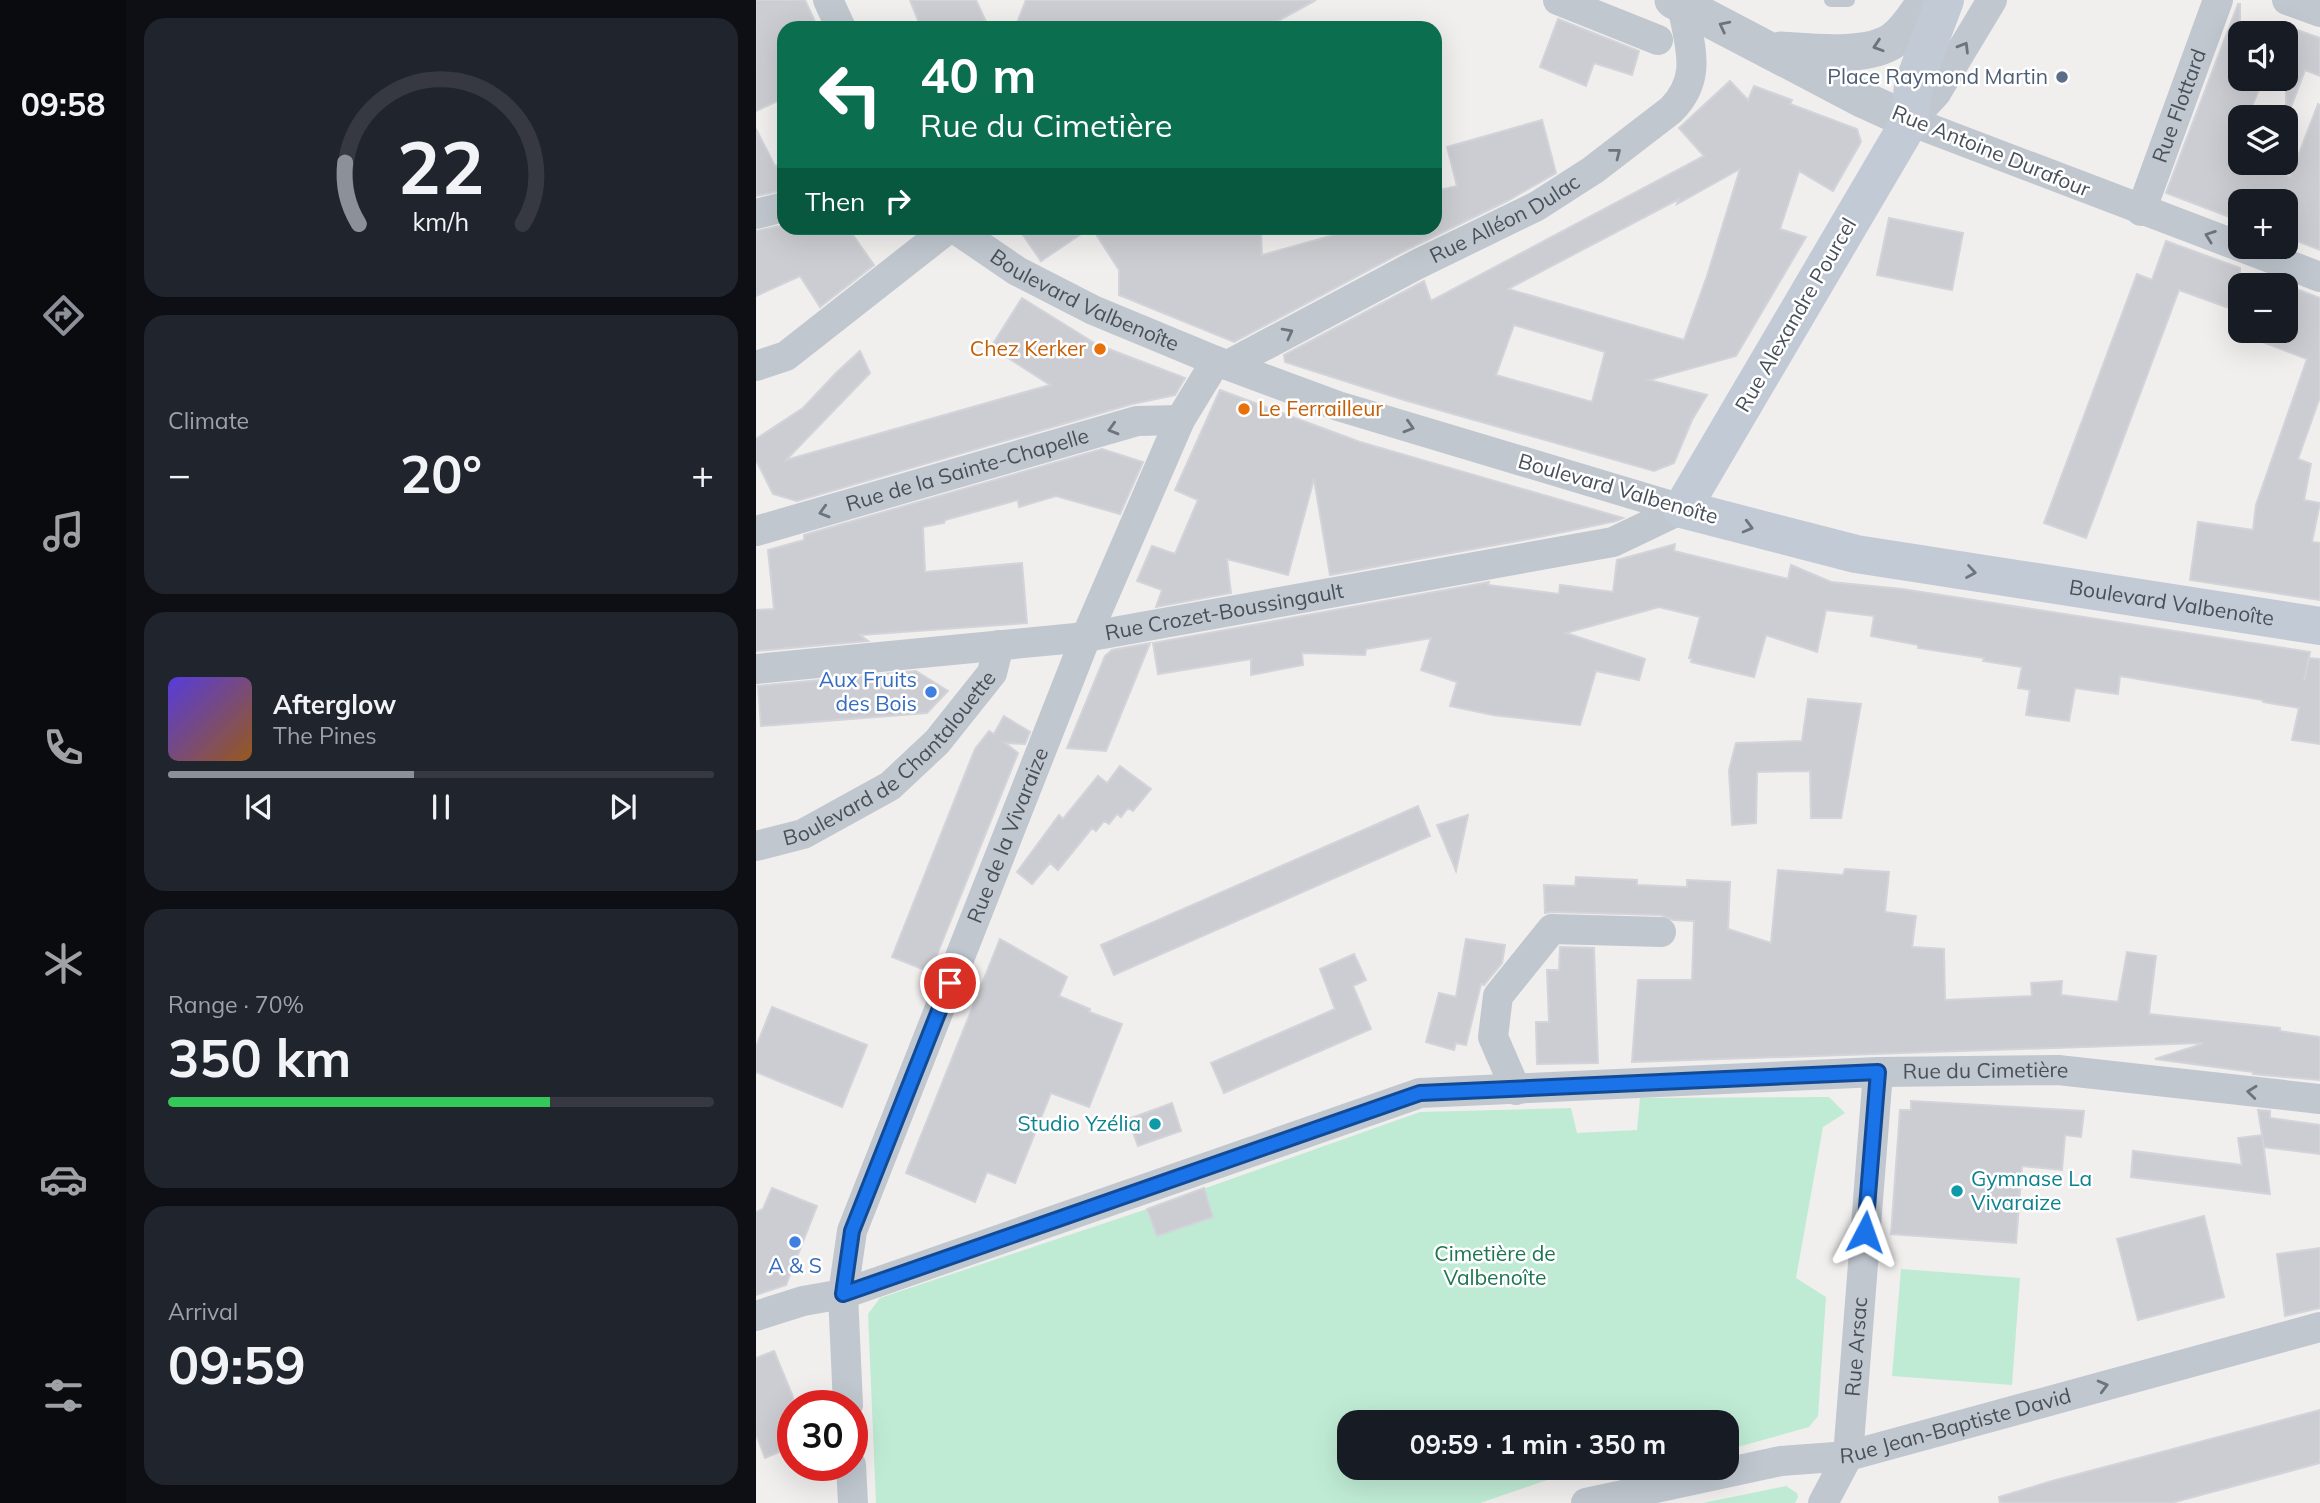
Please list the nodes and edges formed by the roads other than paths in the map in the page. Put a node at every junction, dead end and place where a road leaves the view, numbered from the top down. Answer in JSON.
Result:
{"nodes":[{"id":1,"x":828,"y":0,"type":"edge"},
{"id":2,"x":1558,"y":0,"type":"edge"},
{"id":3,"x":1831,"y":0,"type":"edge"},
{"id":4,"x":1848,"y":0,"type":"edge"},
{"id":5,"x":1926,"y":0,"type":"edge"},
{"id":6,"x":1945,"y":0,"type":"edge"},
{"id":7,"x":1992,"y":0,"type":"edge"},
{"id":8,"x":2218,"y":0,"type":"edge"},
{"id":9,"x":2287,"y":0,"type":"edge"},
{"id":10,"x":1677,"y":2,"type":"edge"},
{"id":11,"x":2320,"y":12,"type":"edge"},
{"id":12,"x":838,"y":21,"type":"edge"},
{"id":13,"x":1658,"y":40,"type":"dead end"},
{"id":14,"x":1767,"y":48,"type":"junction"},
{"id":15,"x":1910,"y":121,"type":"junction"},
{"id":16,"x":777,"y":209,"type":"edge"},
{"id":17,"x":2141,"y":211,"type":"junction"},
{"id":18,"x":756,"y":214,"type":"edge"},
{"id":19,"x":943,"y":235,"type":"edge"},
{"id":20,"x":963,"y":235,"type":"edge"},
{"id":21,"x":2320,"y":277,"type":"edge"},
{"id":22,"x":1222,"y":363,"type":"junction"},
{"id":23,"x":756,"y":366,"type":"edge"},
{"id":24,"x":1180,"y":420,"type":"junction"},
{"id":25,"x":1682,"y":509,"type":"junction"},
{"id":26,"x":756,"y":531,"type":"edge"},
{"id":27,"x":2320,"y":626,"type":"edge"},
{"id":28,"x":1086,"y":637,"type":"junction"},
{"id":29,"x":999,"y":645,"type":"junction"},
{"id":30,"x":756,"y":669,"type":"edge"},
{"id":31,"x":756,"y":846,"type":"edge"},
{"id":32,"x":1661,"y":932,"type":"dead end"},
{"id":33,"x":1878,"y":1072,"type":"junction"},
{"id":34,"x":1516,"y":1090,"type":"junction"},
{"id":35,"x":2320,"y":1099,"type":"edge"},
{"id":36,"x":843,"y":1294,"type":"junction"},
{"id":37,"x":756,"y":1316,"type":"edge"},
{"id":38,"x":2320,"y":1327,"type":"edge"},
{"id":39,"x":847,"y":1390,"type":"edge"},
{"id":40,"x":1848,"y":1456,"type":"junction"},
{"id":41,"x":852,"y":1481,"type":"edge"},
{"id":42,"x":853,"y":1503,"type":"edge"},
{"id":43,"x":1586,"y":1503,"type":"edge"},
{"id":44,"x":1823,"y":1503,"type":"edge"}],
"edges":[{"from":1,"to":12,"type":"street"},
{"from":2,"to":13,"type":"street"},
{"from":3,"to":4,"type":"lane"},
{"from":5,"to":14,"type":"street","one_way":true},
{"from":6,"to":15,"type":"main road","name":"Rue Alexandre Pourcel"},
{"from":15,"to":7,"type":"street","name":"Rue Alexandre Pourcel","one_way":true},
{"from":8,"to":17,"type":"street","name":"Rue Flottard"},
{"from":9,"to":11,"type":"street"},
{"from":14,"to":10,"type":"street","name":"Rue Antoine Durafour","one_way":true},
{"from":22,"to":10,"type":"street","name":"Rue Alléon Dulac","one_way":true},
{"from":14,"to":15,"type":"street","name":"Rue Antoine Durafour"},
{"from":15,"to":17,"type":"street","name":"Rue Antoine Durafour"},
{"from":15,"to":25,"type":"main road","name":"Rue Alexandre Pourcel"},
{"from":16,"to":18,"type":"street"},
{"from":21,"to":17,"type":"street","name":"Rue Antoine Durafour","one_way":true},
{"from":19,"to":23,"type":"street"},
{"from":20,"to":22,"type":"street","name":"Boulevard Valbenoîte"},
{"from":22,"to":24,"type":"street","name":"Rue de la Vivaraize"},
{"from":22,"to":25,"type":"street","name":"Boulevard Valbenoîte","one_way":true},
{"from":24,"to":26,"type":"street","name":"Rue de la Sainte-Chapelle","one_way":true},
{"from":24,"to":28,"type":"street","name":"Rue de la Vivaraize"},
{"from":25,"to":27,"type":"main road","name":"Boulevard Valbenoîte","one_way":true},
{"from":25,"to":28,"type":"street","name":"Rue Crozet-Boussingault"},
{"from":28,"to":29,"type":"street","name":"Rue Crozet-Boussingault"},
{"from":28,"to":36,"type":"street","name":"Rue de la Vivaraize"},
{"from":29,"to":30,"type":"street","name":"Rue Crozet-Boussingault"},
{"from":29,"to":31,"type":"street","name":"Boulevard de Chantalouette"},
{"from":32,"to":34,"type":"street"},
{"from":33,"to":34,"type":"street","name":"Rue du Cimetière"},
{"from":35,"to":33,"type":"street","name":"Rue du Cimetière","one_way":true},
{"from":33,"to":40,"type":"street","name":"Rue Arsac"},
{"from":34,"to":36,"type":"street","name":"Rue du Cimetière"},
{"from":36,"to":37,"type":"street","name":"Rue du Cimetière"},
{"from":36,"to":39,"type":"street","name":"Rue de la Vivaraize"},
{"from":40,"to":38,"type":"street","name":"Rue Jean-Baptiste David","one_way":true},
{"from":40,"to":43,"type":"street","name":"Rue Jean-Baptiste David"},
{"from":40,"to":44,"type":"street"},
{"from":41,"to":42,"type":"street"}]}
